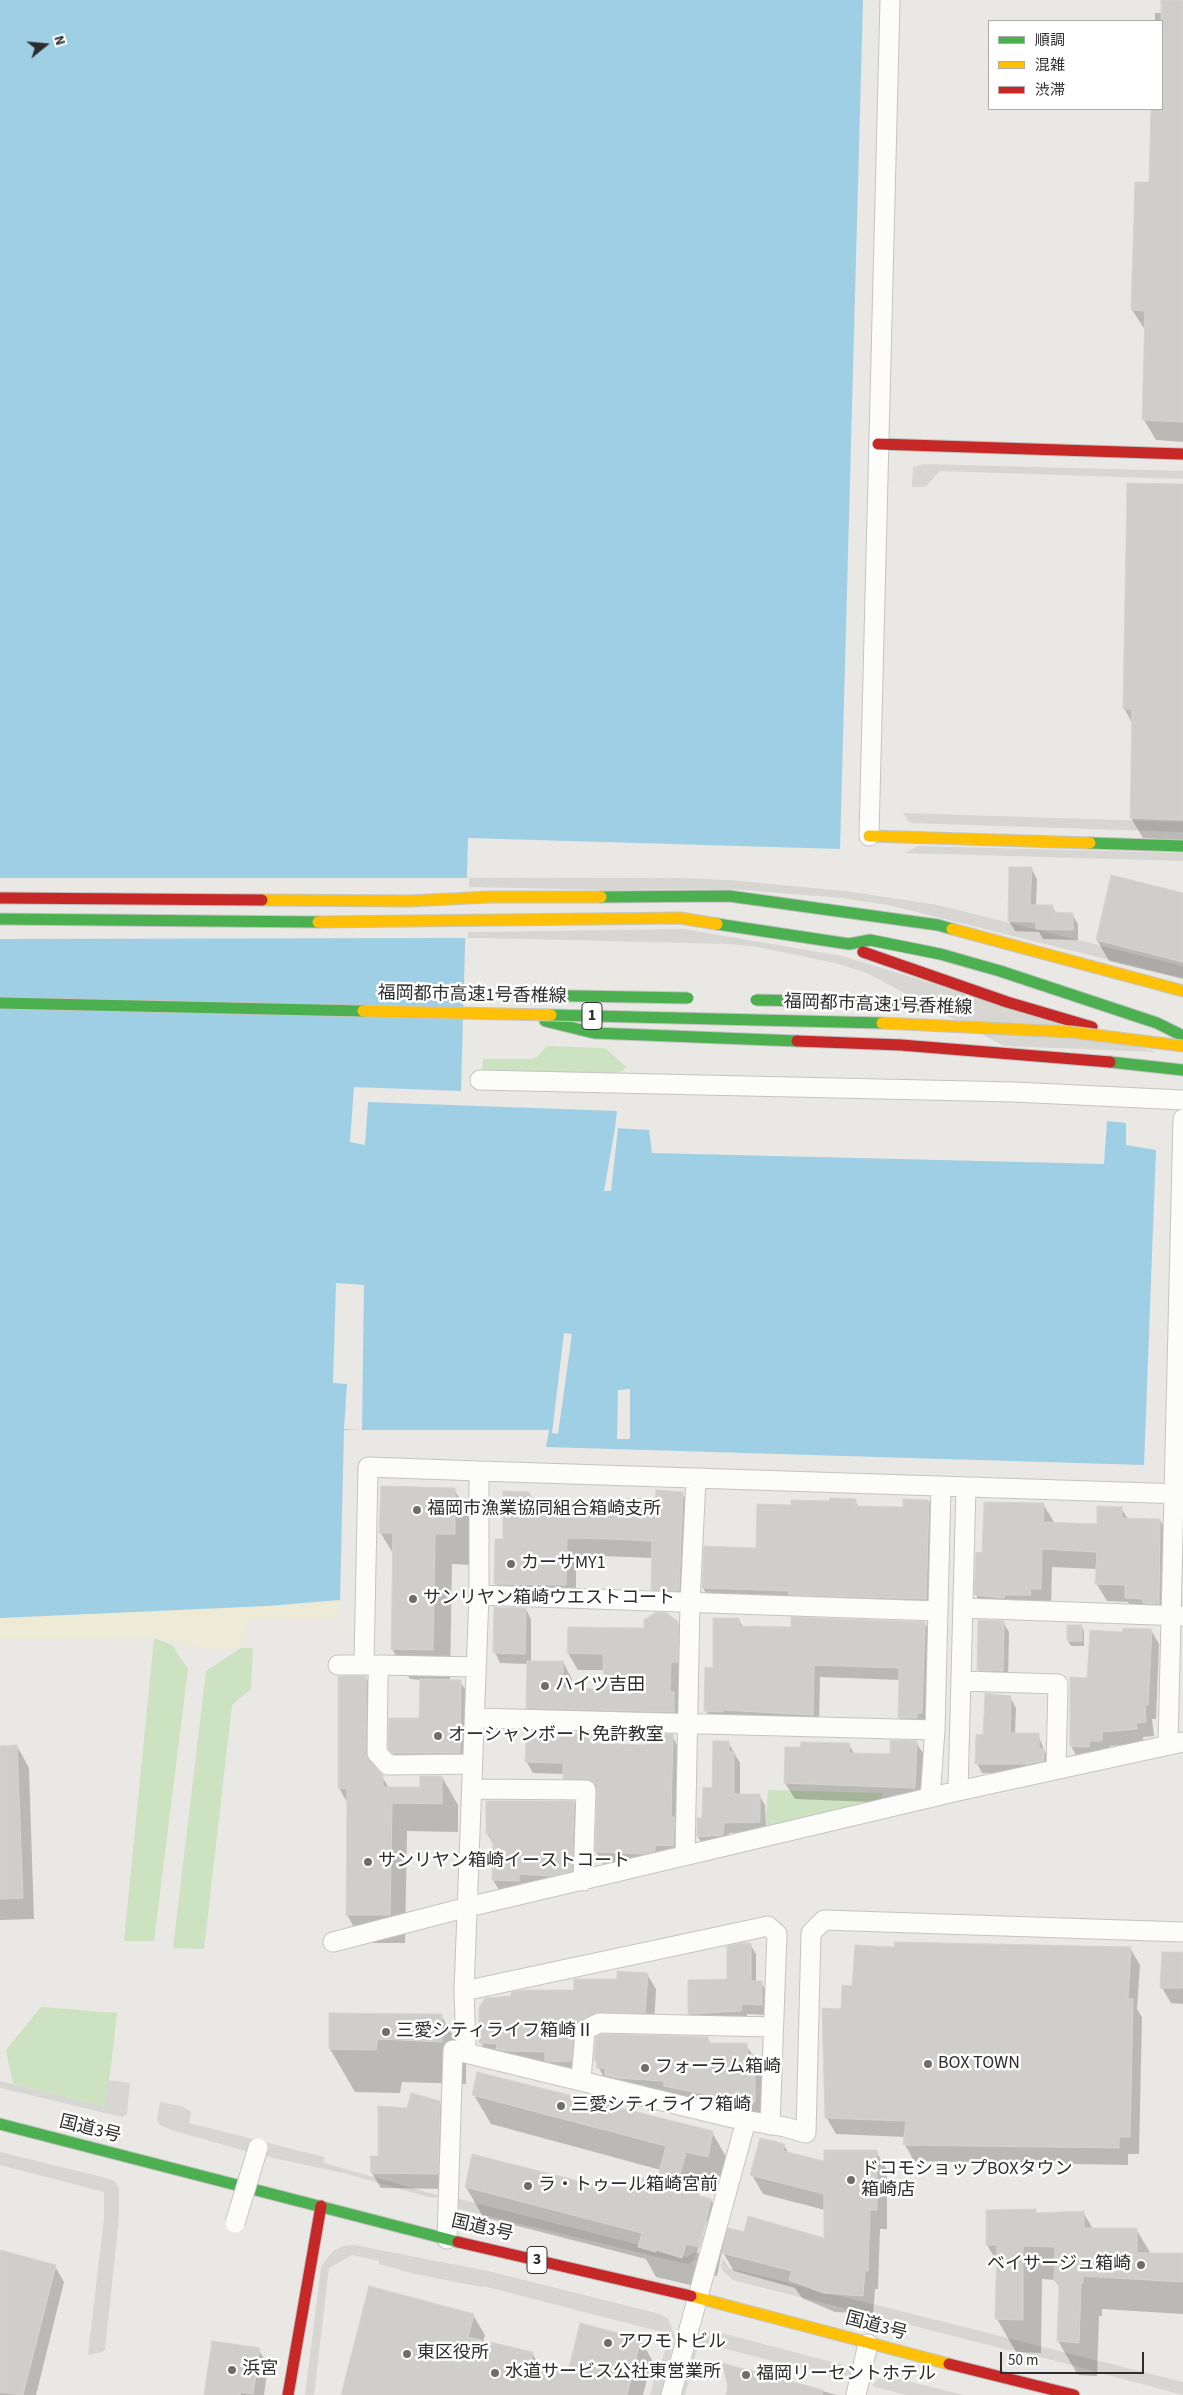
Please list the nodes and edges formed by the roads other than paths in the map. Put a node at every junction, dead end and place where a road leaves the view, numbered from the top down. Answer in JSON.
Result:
{"nodes":[{"id":1,"x":890,"y":0,"type":"edge"},
{"id":2,"x":878,"y":444,"type":"junction"},
{"id":3,"x":1183,"y":454,"type":"edge"},
{"id":4,"x":869,"y":836,"type":"joint"},
{"id":5,"x":1183,"y":846,"type":"edge"},
{"id":6,"x":0,"y":898,"type":"edge"},
{"id":7,"x":0,"y":919,"type":"edge"},
{"id":8,"x":849,"y":944,"type":"junction"},
{"id":9,"x":1183,"y":991,"type":"edge"},
{"id":10,"x":0,"y":994,"type":"edge"},
{"id":11,"x":128,"y":994,"type":"dead end"},
{"id":12,"x":510,"y":995,"type":"dead end"},
{"id":13,"x":700,"y":998,"type":"dead end"},
{"id":14,"x":740,"y":999,"type":"dead end"},
{"id":15,"x":0,"y":1003,"type":"edge"},
{"id":16,"x":939,"y":1007,"type":"dead end"},
{"id":17,"x":998,"y":1011,"type":"dead end"},
{"id":18,"x":512,"y":1013,"type":"junction"},
{"id":19,"x":1183,"y":1029,"type":"edge"},
{"id":20,"x":1183,"y":1036,"type":"edge"},
{"id":21,"x":1183,"y":1046,"type":"edge"},
{"id":22,"x":1183,"y":1070,"type":"edge"},
{"id":23,"x":480,"y":1080,"type":"dead end"},
{"id":24,"x":1183,"y":1100,"type":"edge"},
{"id":25,"x":1183,"y":1130,"type":"edge"},
{"id":26,"x":479,"y":1471,"type":"junction"},
{"id":27,"x":696,"y":1478,"type":"junction"},
{"id":28,"x":941,"y":1486,"type":"junction"},
{"id":29,"x":966,"y":1487,"type":"junction"},
{"id":30,"x":1179,"y":1494,"type":"edge"},
{"id":31,"x":479,"y":1595,"type":"junction"},
{"id":32,"x":690,"y":1603,"type":"junction"},
{"id":33,"x":963,"y":1608,"type":"junction"},
{"id":34,"x":937,"y":1611,"type":"junction"},
{"id":35,"x":1177,"y":1616,"type":"edge"},
{"id":36,"x":371,"y":1664,"type":"junction"},
{"id":37,"x":338,"y":1665,"type":"dead end"},
{"id":38,"x":476,"y":1667,"type":"junction"},
{"id":39,"x":961,"y":1681,"type":"junction"},
{"id":40,"x":474,"y":1718,"type":"junction"},
{"id":41,"x":687,"y":1725,"type":"junction"},
{"id":42,"x":935,"y":1730,"type":"junction"},
{"id":43,"x":1176,"y":1743,"type":"edge"},
{"id":44,"x":472,"y":1764,"type":"junction"},
{"id":45,"x":1056,"y":1769,"type":"junction"},
{"id":46,"x":473,"y":1789,"type":"junction"},
{"id":47,"x":958,"y":1791,"type":"junction"},
{"id":48,"x":930,"y":1798,"type":"junction"},
{"id":49,"x":685,"y":1856,"type":"junction"},
{"id":50,"x":583,"y":1880,"type":"junction"},
{"id":51,"x":468,"y":1907,"type":"junction"},
{"id":52,"x":1183,"y":1932,"type":"edge"},
{"id":53,"x":333,"y":1942,"type":"dead end"},
{"id":54,"x":464,"y":1991,"type":"junction"},
{"id":55,"x":772,"y":2027,"type":"junction"},
{"id":56,"x":466,"y":2051,"type":"junction"},
{"id":57,"x":581,"y":2080,"type":"junction"},
{"id":58,"x":746,"y":2121,"type":"junction"},
{"id":59,"x":0,"y":2124,"type":"edge"},
{"id":60,"x":770,"y":2124,"type":"junction"},
{"id":61,"x":258,"y":2148,"type":"dead end"},
{"id":62,"x":321,"y":2206,"type":"junction"},
{"id":63,"x":236,"y":2223,"type":"dead end"},
{"id":64,"x":447,"y":2239,"type":"junction"},
{"id":65,"x":696,"y":2296,"type":"junction"},
{"id":66,"x":868,"y":2344,"type":"junction"},
{"id":67,"x":1028,"y":2389,"type":"edge"},
{"id":68,"x":288,"y":2395,"type":"edge"},
{"id":69,"x":671,"y":2395,"type":"edge"},
{"id":70,"x":856,"y":2395,"type":"edge"},
{"id":71,"x":1074,"y":2395,"type":"edge"}],
"edges":[{"from":1,"to":2,"type":"street"},
{"from":2,"to":3,"type":"main road"},
{"from":2,"to":4,"type":"street"},
{"from":4,"to":5,"type":"main road"},
{"from":6,"to":9,"type":"main road"},
{"from":7,"to":8,"type":"main road"},
{"from":8,"to":20,"type":"main road"},
{"from":8,"to":21,"type":"main road"},
{"from":10,"to":11,"type":"main road"},
{"from":12,"to":13,"type":"main road","name":"福岡都市高速1号香椎線","number":"1","bridge":true},
{"from":14,"to":16,"type":"main road","name":"福岡都市高速1号香椎線","bridge":true},
{"from":15,"to":18,"type":"main road","name":"福岡都市高速1号香椎線","number":"1","bridge":true},
{"from":17,"to":19,"type":"main road","name":"福岡都市高速1号香椎線"},
{"from":18,"to":21,"type":"main road","name":"福岡都市高速1号香椎線","number":"1","bridge":true},
{"from":18,"to":22,"type":"main road","bridge":true},
{"from":23,"to":24,"type":"street"},
{"from":25,"to":30,"type":"street"},
{"from":26,"to":27,"type":"street"},
{"from":26,"to":31,"type":"street"},
{"from":26,"to":36,"type":"street"},
{"from":27,"to":28,"type":"street"},
{"from":27,"to":32,"type":"street"},
{"from":28,"to":29,"type":"street"},
{"from":28,"to":34,"type":"street"},
{"from":29,"to":30,"type":"street"},
{"from":29,"to":33,"type":"street"},
{"from":30,"to":35,"type":"street"},
{"from":31,"to":32,"type":"street"},
{"from":31,"to":38,"type":"street"},
{"from":32,"to":34,"type":"street"},
{"from":32,"to":41,"type":"street"},
{"from":33,"to":35,"type":"street"},
{"from":33,"to":39,"type":"street"},
{"from":34,"to":42,"type":"street"},
{"from":35,"to":43,"type":"street"},
{"from":36,"to":37,"type":"street"},
{"from":36,"to":38,"type":"street"},
{"from":36,"to":44,"type":"street"},
{"from":38,"to":40,"type":"street"},
{"from":39,"to":45,"type":"street"},
{"from":39,"to":47,"type":"street"},
{"from":40,"to":41,"type":"street"},
{"from":40,"to":44,"type":"street"},
{"from":41,"to":42,"type":"street"},
{"from":41,"to":49,"type":"street"},
{"from":42,"to":48,"type":"street"},
{"from":43,"to":45,"type":"street"},
{"from":44,"to":46,"type":"street"},
{"from":45,"to":47,"type":"street"},
{"from":46,"to":50,"type":"street"},
{"from":46,"to":51,"type":"street"},
{"from":47,"to":48,"type":"street"},
{"from":48,"to":49,"type":"street"},
{"from":49,"to":50,"type":"street"},
{"from":50,"to":51,"type":"street"},
{"from":51,"to":53,"type":"street"},
{"from":51,"to":54,"type":"street"},
{"from":52,"to":60,"type":"street"},
{"from":54,"to":55,"type":"street"},
{"from":54,"to":56,"type":"street"},
{"from":55,"to":57,"type":"street"},
{"from":55,"to":60,"type":"street"},
{"from":56,"to":57,"type":"street"},
{"from":56,"to":64,"type":"street"},
{"from":57,"to":58,"type":"street"},
{"from":58,"to":60,"type":"street"},
{"from":58,"to":65,"type":"street"},
{"from":59,"to":62,"type":"main road","name":"国道3号","number":"3"},
{"from":61,"to":63,"type":"street","bridge":true},
{"from":62,"to":64,"type":"main road","name":"国道3号","number":"3"},
{"from":62,"to":68,"type":"main road"},
{"from":64,"to":65,"type":"main road","name":"国道3号","number":"3"},
{"from":65,"to":66,"type":"main road","name":"国道3号","number":"3"},
{"from":65,"to":69,"type":"street"},
{"from":66,"to":67,"type":"main road","name":"国道3号","number":"3"},
{"from":66,"to":70,"type":"street"},
{"from":67,"to":71,"type":"main road","name":"国道3号","number":"3"}]}
